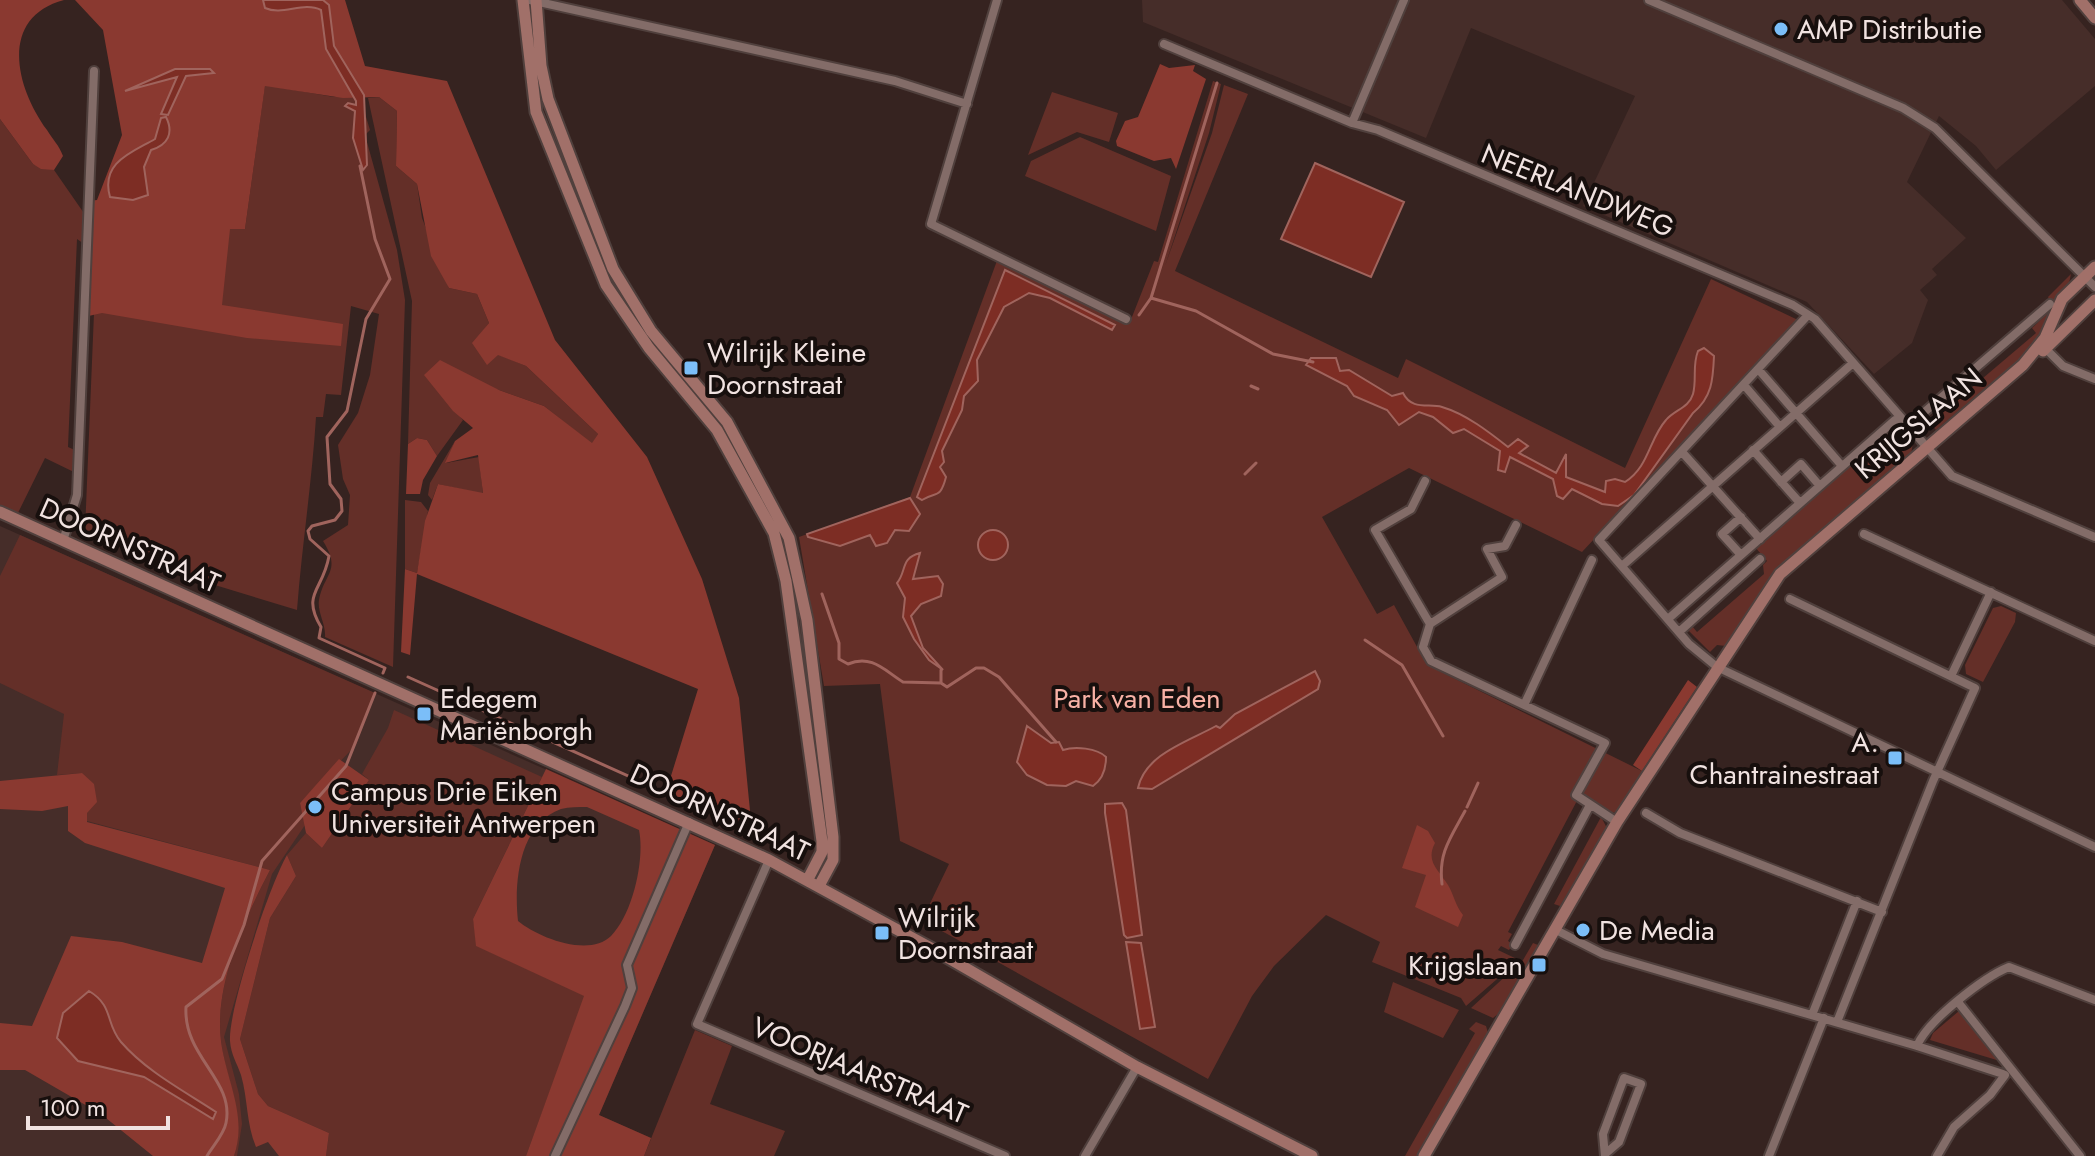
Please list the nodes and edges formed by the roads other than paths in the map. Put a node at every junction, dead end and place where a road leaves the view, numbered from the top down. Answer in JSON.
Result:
{"nodes":[{"id":1,"x":523,"y":0,"type":"edge"},
{"id":2,"x":997,"y":0,"type":"edge"},
{"id":3,"x":1404,"y":0,"type":"edge"},
{"id":4,"x":1649,"y":0,"type":"edge"},
{"id":5,"x":2080,"y":0,"type":"edge"},
{"id":6,"x":534,"y":1,"type":"edge"},
{"id":7,"x":2095,"y":18,"type":"edge"},
{"id":8,"x":533,"y":44,"type":"junction"},
{"id":9,"x":1164,"y":44,"type":"dead end"},
{"id":10,"x":94,"y":71,"type":"dead end"},
{"id":11,"x":967,"y":104,"type":"junction"},
{"id":12,"x":1352,"y":123,"type":"junction"},
{"id":13,"x":2095,"y":267,"type":"edge"},
{"id":14,"x":2085,"y":277,"type":"junction"},
{"id":15,"x":2095,"y":287,"type":"edge"},
{"id":16,"x":2095,"y":300,"type":"edge"},
{"id":17,"x":2050,"y":304,"type":"dead end"},
{"id":18,"x":1808,"y":315,"type":"junction"},
{"id":19,"x":1126,"y":319,"type":"dead end"},
{"id":20,"x":2045,"y":348,"type":"junction"},
{"id":21,"x":1853,"y":363,"type":"junction"},
{"id":22,"x":2023,"y":365,"type":"junction"},
{"id":23,"x":1758,"y":369,"type":"junction"},
{"id":24,"x":2095,"y":379,"type":"edge"},
{"id":25,"x":1744,"y":385,"type":"junction"},
{"id":26,"x":1797,"y":413,"type":"junction"},
{"id":27,"x":1904,"y":424,"type":"junction"},
{"id":28,"x":1780,"y":427,"type":"junction"},
{"id":29,"x":1925,"y":447,"type":"junction"},
{"id":30,"x":1753,"y":450,"type":"junction"},
{"id":31,"x":1682,"y":452,"type":"junction"},
{"id":32,"x":1842,"y":466,"type":"junction"},
{"id":33,"x":1425,"y":481,"type":"dead end"},
{"id":34,"x":1781,"y":482,"type":"junction"},
{"id":35,"x":1819,"y":485,"type":"junction"},
{"id":36,"x":1713,"y":486,"type":"junction"},
{"id":37,"x":1800,"y":503,"type":"junction"},
{"id":38,"x":0,"y":512,"type":"edge"},
{"id":39,"x":1741,"y":517,"type":"junction"},
{"id":40,"x":1516,"y":525,"type":"dead end"},
{"id":41,"x":1864,"y":534,"type":"dead end"},
{"id":42,"x":2095,"y":537,"type":"edge"},
{"id":43,"x":1760,"y":539,"type":"junction"},
{"id":44,"x":63,"y":541,"type":"junction"},
{"id":45,"x":1741,"y":555,"type":"junction"},
{"id":46,"x":1760,"y":559,"type":"dead end"},
{"id":47,"x":1592,"y":560,"type":"dead end"},
{"id":48,"x":1622,"y":566,"type":"junction"},
{"id":49,"x":1991,"y":592,"type":"junction"},
{"id":50,"x":1790,"y":599,"type":"dead end"},
{"id":51,"x":1668,"y":619,"type":"junction"},
{"id":52,"x":1430,"y":624,"type":"junction"},
{"id":53,"x":1679,"y":632,"type":"junction"},
{"id":54,"x":2095,"y":641,"type":"edge"},
{"id":55,"x":1717,"y":667,"type":"junction"},
{"id":56,"x":1952,"y":674,"type":"junction"},
{"id":57,"x":1525,"y":703,"type":"junction"},
{"id":58,"x":1938,"y":771,"type":"junction"},
{"id":59,"x":1590,"y":805,"type":"junction"},
{"id":60,"x":1646,"y":813,"type":"dead end"},
{"id":61,"x":689,"y":822,"type":"junction"},
{"id":62,"x":1617,"y":822,"type":"junction"},
{"id":63,"x":2095,"y":847,"type":"edge"},
{"id":64,"x":769,"y":860,"type":"junction"},
{"id":65,"x":808,"y":879,"type":"junction"},
{"id":66,"x":819,"y":886,"type":"junction"},
{"id":67,"x":1857,"y":901,"type":"junction"},
{"id":68,"x":1882,"y":912,"type":"junction"},
{"id":69,"x":1554,"y":929,"type":"junction"},
{"id":70,"x":1515,"y":945,"type":"dead end"},
{"id":71,"x":2095,"y":1000,"type":"edge"},
{"id":72,"x":1958,"y":1002,"type":"junction"},
{"id":73,"x":1812,"y":1015,"type":"junction"},
{"id":74,"x":1824,"y":1018,"type":"junction"},
{"id":75,"x":1837,"y":1022,"type":"junction"},
{"id":76,"x":1917,"y":1046,"type":"junction"},
{"id":77,"x":1137,"y":1067,"type":"junction"},
{"id":78,"x":2003,"y":1074,"type":"junction"},
{"id":79,"x":2014,"y":1076,"type":"junction"},
{"id":80,"x":1605,"y":1155,"type":"edge"},
{"id":81,"x":555,"y":1156,"type":"edge"},
{"id":82,"x":1005,"y":1156,"type":"edge"},
{"id":83,"x":1085,"y":1156,"type":"edge"},
{"id":84,"x":1312,"y":1156,"type":"edge"},
{"id":85,"x":1424,"y":1156,"type":"edge"},
{"id":86,"x":1769,"y":1156,"type":"edge"},
{"id":87,"x":1937,"y":1156,"type":"edge"},
{"id":88,"x":2080,"y":1156,"type":"edge"}],
"edges":[{"from":1,"to":8,"type":"street"},
{"from":2,"to":11,"type":"street"},
{"from":3,"to":12,"type":"street"},
{"from":4,"to":14,"type":"street"},
{"from":5,"to":7,"type":"street"},
{"from":6,"to":8,"type":"street"},
{"from":6,"to":11,"type":"street"},
{"from":8,"to":65,"type":"street"},
{"from":8,"to":66,"type":"street"},
{"from":9,"to":12,"type":"street","name":"NEERLANDWEG"},
{"from":10,"to":44,"type":"street"},
{"from":11,"to":19,"type":"street"},
{"from":12,"to":18,"type":"street","name":"NEERLANDWEG"},
{"from":13,"to":14,"type":"street","name":"KRIJGSLAAN"},
{"from":14,"to":15,"type":"street"},
{"from":14,"to":22,"type":"street","name":"KRIJGSLAAN"},
{"from":16,"to":20,"type":"street","name":"KRIJGSLAAN"},
{"from":17,"to":27,"type":"street","name":"KRIJGSLAAN"},
{"from":18,"to":21,"type":"street","name":"NEERLANDWEG"},
{"from":18,"to":23,"type":"street"},
{"from":20,"to":22,"type":"street","name":"KRIJGSLAAN"},
{"from":20,"to":24,"type":"street"},
{"from":21,"to":26,"type":"street"},
{"from":21,"to":27,"type":"street","name":"NEERLANDWEG"},
{"from":22,"to":29,"type":"street","name":"KRIJGSLAAN"},
{"from":23,"to":25,"type":"street"},
{"from":23,"to":26,"type":"street"},
{"from":25,"to":28,"type":"street"},
{"from":25,"to":31,"type":"street"},
{"from":26,"to":28,"type":"street"},
{"from":26,"to":32,"type":"street"},
{"from":27,"to":29,"type":"street","name":"NEERLANDWEG"},
{"from":27,"to":32,"type":"street","name":"KRIJGSLAAN"},
{"from":28,"to":30,"type":"street"},
{"from":29,"to":42,"type":"street","name":"NEERLANDWEG"},
{"from":29,"to":55,"type":"street","name":"KRIJGSLAAN"},
{"from":30,"to":34,"type":"street"},
{"from":30,"to":36,"type":"street"},
{"from":31,"to":36,"type":"street"},
{"from":31,"to":48,"type":"street"},
{"from":32,"to":35,"type":"street","name":"KRIJGSLAAN"},
{"from":33,"to":52,"type":"street"},
{"from":34,"to":35,"type":"street"},
{"from":34,"to":37,"type":"street"},
{"from":35,"to":37,"type":"street","name":"KRIJGSLAAN"},
{"from":36,"to":39,"type":"street"},
{"from":36,"to":48,"type":"street"},
{"from":37,"to":43,"type":"street","name":"KRIJGSLAAN"},
{"from":38,"to":44,"type":"street","name":"DOORNSTRAAT"},
{"from":39,"to":43,"type":"street"},
{"from":39,"to":45,"type":"street"},
{"from":40,"to":52,"type":"street"},
{"from":41,"to":49,"type":"street"},
{"from":43,"to":45,"type":"street","name":"KRIJGSLAAN"},
{"from":44,"to":61,"type":"street","name":"DOORNSTRAAT"},
{"from":45,"to":51,"type":"street","name":"KRIJGSLAAN"},
{"from":46,"to":53,"type":"street"},
{"from":47,"to":57,"type":"street"},
{"from":48,"to":51,"type":"street"},
{"from":49,"to":54,"type":"street"},
{"from":49,"to":56,"type":"street"},
{"from":50,"to":56,"type":"street"},
{"from":51,"to":53,"type":"street"},
{"from":52,"to":57,"type":"street"},
{"from":53,"to":55,"type":"street"},
{"from":55,"to":58,"type":"street"},
{"from":55,"to":62,"type":"street","name":"KRIJGSLAAN"},
{"from":56,"to":58,"type":"street"},
{"from":57,"to":59,"type":"street"},
{"from":58,"to":63,"type":"street"},
{"from":58,"to":68,"type":"street"},
{"from":59,"to":62,"type":"street"},
{"from":59,"to":70,"type":"street"},
{"from":60,"to":67,"type":"street"},
{"from":61,"to":64,"type":"street","name":"DOORNSTRAAT"},
{"from":61,"to":81,"type":"street"},
{"from":62,"to":69,"type":"street","name":"KRIJGSLAAN"},
{"from":64,"to":65,"type":"street","name":"DOORNSTRAAT"},
{"from":64,"to":82,"type":"street","name":"VOORJAARSTRAAT"},
{"from":65,"to":66,"type":"street","name":"DOORNSTRAAT"},
{"from":66,"to":77,"type":"street","name":"DOORNSTRAAT"},
{"from":67,"to":68,"type":"street"},
{"from":67,"to":73,"type":"street"},
{"from":68,"to":75,"type":"street"},
{"from":69,"to":73,"type":"street"},
{"from":69,"to":85,"type":"street","name":"KRIJGSLAAN"},
{"from":71,"to":72,"type":"street"},
{"from":72,"to":76,"type":"street"},
{"from":72,"to":79,"type":"street"},
{"from":73,"to":74,"type":"street"},
{"from":74,"to":75,"type":"street"},
{"from":74,"to":86,"type":"street"},
{"from":75,"to":76,"type":"street"},
{"from":76,"to":78,"type":"street"},
{"from":77,"to":83,"type":"street"},
{"from":77,"to":84,"type":"street","name":"DOORNSTRAAT"},
{"from":78,"to":79,"type":"street"},
{"from":78,"to":87,"type":"street"},
{"from":79,"to":88,"type":"street"},
{"from":80,"to":80,"type":"street"}]}
